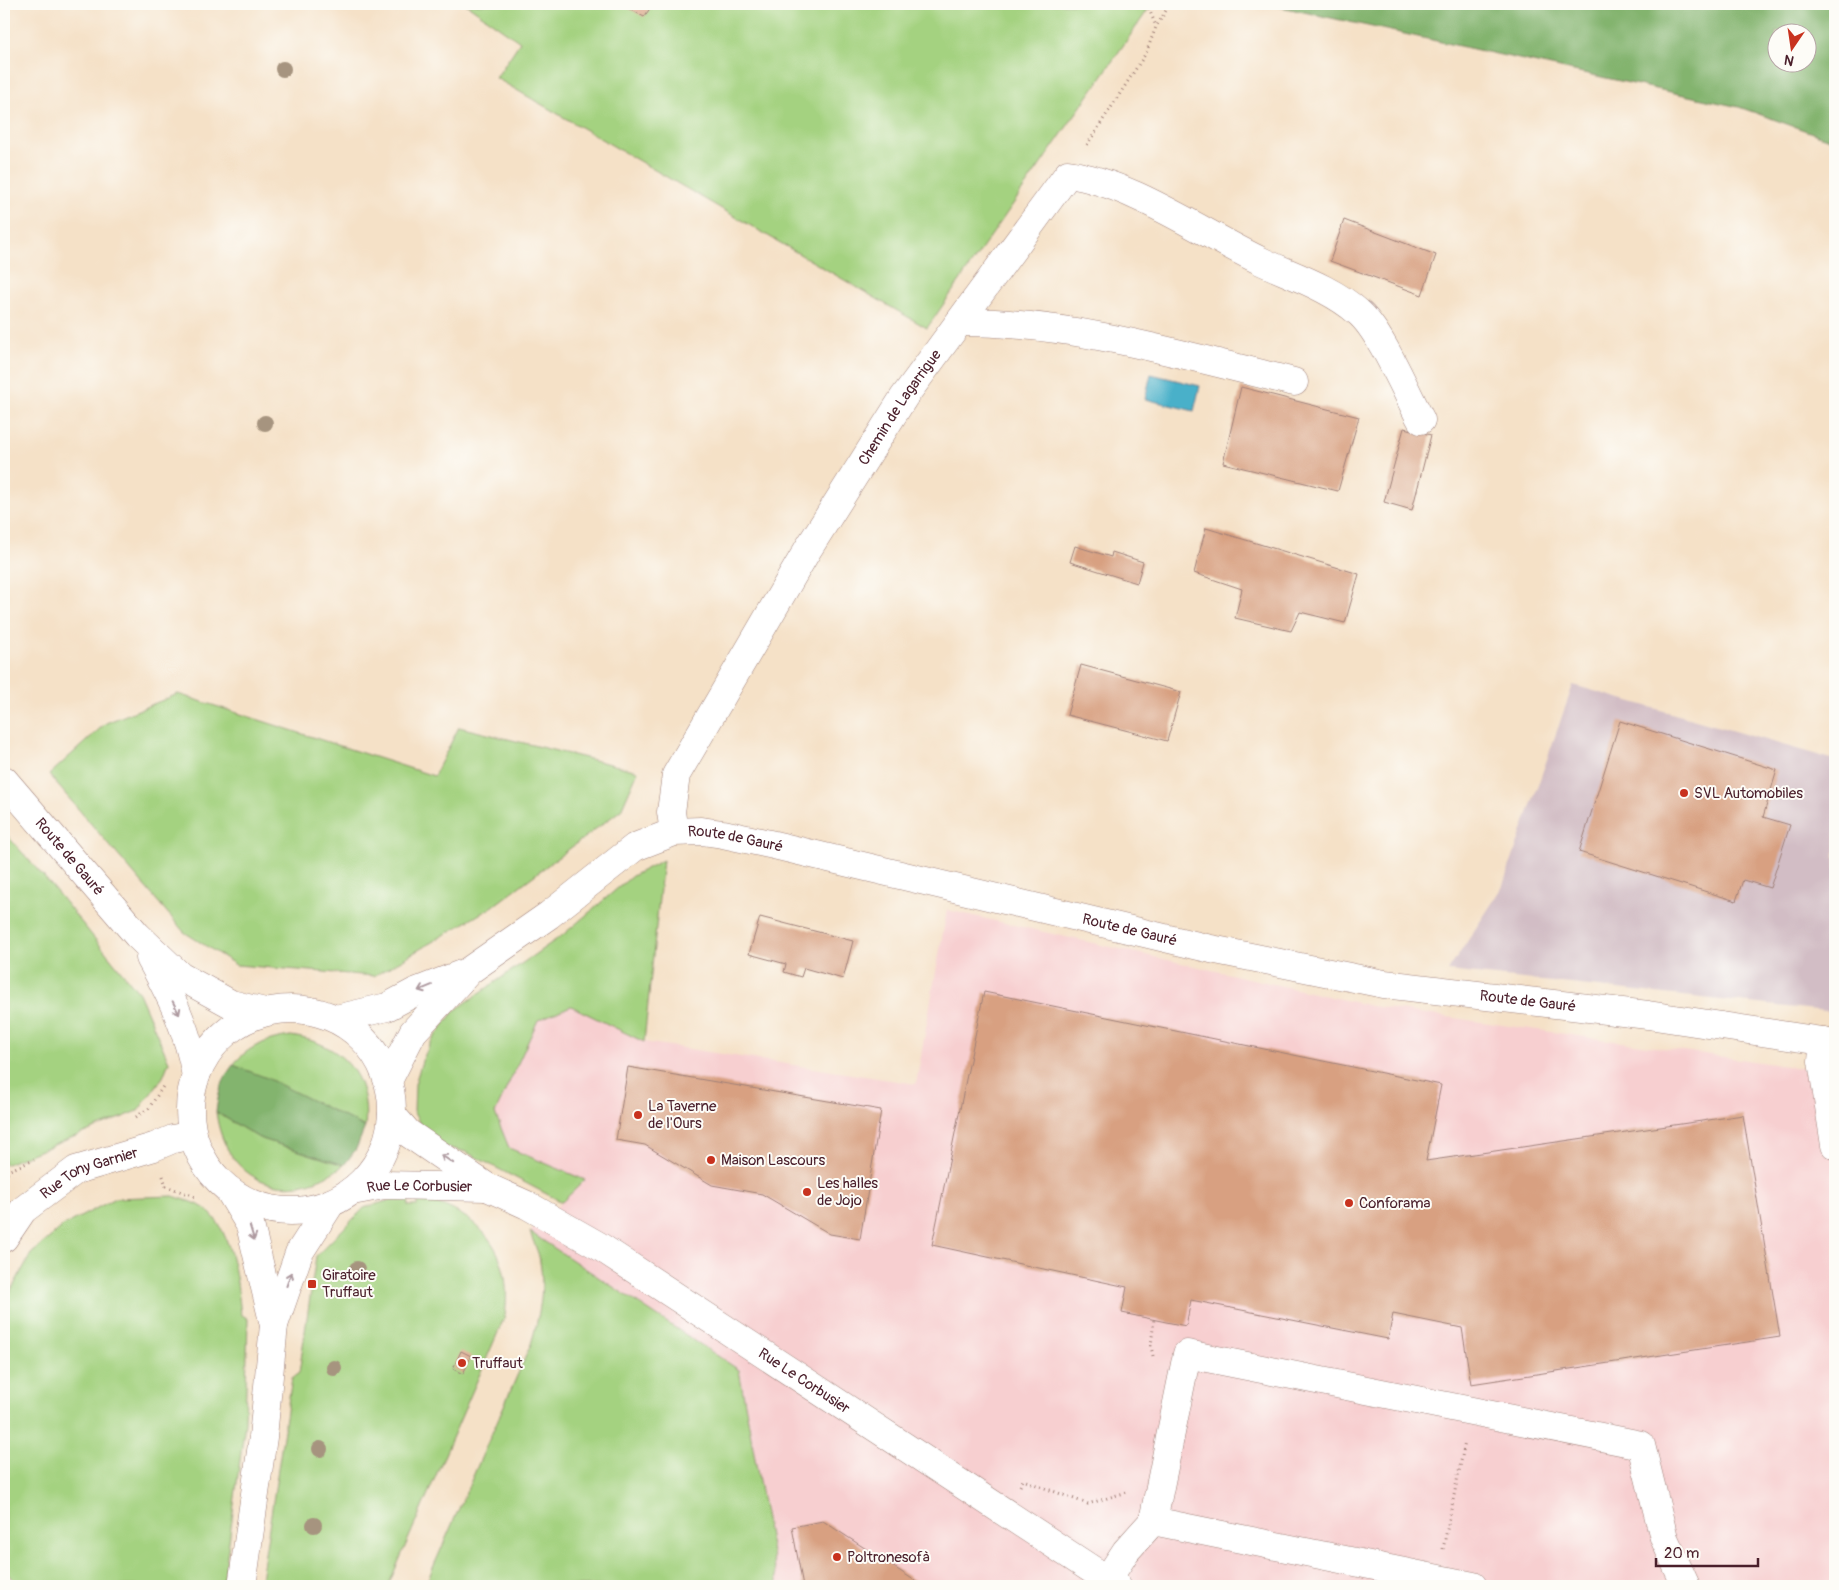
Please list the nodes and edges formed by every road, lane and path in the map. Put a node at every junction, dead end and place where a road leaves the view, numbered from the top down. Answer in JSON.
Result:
{"nodes":[{"id":1,"x":1147,"y":4,"type":"edge"},
{"id":2,"x":1170,"y":4,"type":"edge"},
{"id":3,"x":1156,"y":27,"type":"junction"},
{"id":4,"x":1068,"y":174,"type":"junction"},
{"id":5,"x":960,"y":322,"type":"junction"},
{"id":6,"x":1294,"y":382,"type":"dead end"},
{"id":7,"x":1420,"y":420,"type":"dead end"},
{"id":8,"x":4,"y":780,"type":"edge"},
{"id":9,"x":674,"y":832,"type":"junction"},
{"id":10,"x":137,"y":934,"type":"junction"},
{"id":11,"x":470,"y":970,"type":"junction"},
{"id":12,"x":265,"y":1012,"type":"junction"},
{"id":13,"x":336,"y":1019,"type":"junction"},
{"id":14,"x":1830,"y":1042,"type":"edge"},
{"id":15,"x":196,"y":1076,"type":"junction"},
{"id":16,"x":388,"y":1081,"type":"junction"},
{"id":17,"x":166,"y":1082,"type":"dead end"},
{"id":18,"x":140,"y":1115,"type":"junction"},
{"id":19,"x":392,"y":1115,"type":"junction"},
{"id":20,"x":131,"y":1119,"type":"dead end"},
{"id":21,"x":193,"y":1135,"type":"junction"},
{"id":22,"x":1835,"y":1145,"type":"edge"},
{"id":23,"x":154,"y":1147,"type":"junction"},
{"id":24,"x":36,"y":1159,"type":"dead end"},
{"id":25,"x":4,"y":1177,"type":"edge"},
{"id":26,"x":487,"y":1186,"type":"junction"},
{"id":27,"x":229,"y":1190,"type":"junction"},
{"id":28,"x":341,"y":1197,"type":"junction"},
{"id":29,"x":200,"y":1199,"type":"dead end"},
{"id":30,"x":4,"y":1238,"type":"edge"},
{"id":31,"x":1154,"y":1320,"type":"dead end"},
{"id":32,"x":274,"y":1325,"type":"junction"},
{"id":33,"x":1155,"y":1362,"type":"dead end"},
{"id":34,"x":1472,"y":1410,"type":"junction"},
{"id":35,"x":1131,"y":1491,"type":"dead end"},
{"id":36,"x":1004,"y":1512,"type":"junction"},
{"id":37,"x":1153,"y":1521,"type":"junction"},
{"id":38,"x":1437,"y":1579,"type":"junction"},
{"id":39,"x":1112,"y":1583,"type":"edge"},
{"id":40,"x":242,"y":1586,"type":"edge"},
{"id":41,"x":1473,"y":1586,"type":"edge"},
{"id":42,"x":1686,"y":1586,"type":"edge"}],
"edges":[{"from":1,"to":3,"type":"path"},
{"from":2,"to":3,"type":"path"},
{"from":3,"to":4,"type":"path"},
{"from":4,"to":5,"type":"street","name":"Chemin de Lagarrigue"},
{"from":4,"to":7,"type":"street"},
{"from":5,"to":6,"type":"street"},
{"from":5,"to":9,"type":"street","name":"Chemin de Lagarrigue"},
{"from":8,"to":10,"type":"street","name":"Route de Gauré"},
{"from":9,"to":11,"type":"street","name":"Route de Gauré"},
{"from":9,"to":14,"type":"street","name":"Route de Gauré"},
{"from":10,"to":12,"type":"street","name":"Route de Gauré"},
{"from":10,"to":15,"type":"street","name":"Route de Gauré","one_way":true},
{"from":11,"to":13,"type":"street","name":"Route de Gauré","one_way":true},
{"from":11,"to":16,"type":"street","name":"Route de Gauré"},
{"from":12,"to":13,"type":"street"},
{"from":12,"to":15,"type":"street"},
{"from":13,"to":16,"type":"street"},
{"from":14,"to":22,"type":"street"},
{"from":15,"to":21,"type":"street"},
{"from":16,"to":19,"type":"street"},
{"from":17,"to":18,"type":"path"},
{"from":18,"to":20,"type":"path"},
{"from":18,"to":23,"type":"path"},
{"from":26,"to":19,"type":"street","name":"Rue Le Corbusier","one_way":true},
{"from":19,"to":28,"type":"street"},
{"from":21,"to":23,"type":"street","name":"Rue Tony Garnier"},
{"from":21,"to":27,"type":"street"},
{"from":23,"to":29,"type":"path"},
{"from":23,"to":30,"type":"street","name":"Rue Tony Garnier"},
{"from":24,"to":25,"type":"path"},
{"from":26,"to":28,"type":"street","name":"Rue Le Corbusier"},
{"from":26,"to":36,"type":"street","name":"Rue Le Corbusier"},
{"from":27,"to":28,"type":"street","name":"Rue Le Corbusier"},
{"from":27,"to":32,"type":"street","one_way":true},
{"from":32,"to":28,"type":"street","one_way":true},
{"from":31,"to":33,"type":"path"},
{"from":32,"to":40,"type":"street"},
{"from":34,"to":37,"type":"street"},
{"from":34,"to":38,"type":"path"},
{"from":34,"to":42,"type":"street"},
{"from":35,"to":36,"type":"path"},
{"from":36,"to":39,"type":"street","name":"Rue Le Corbusier"},
{"from":37,"to":38,"type":"street"},
{"from":37,"to":39,"type":"street"},
{"from":38,"to":41,"type":"street"}]}
